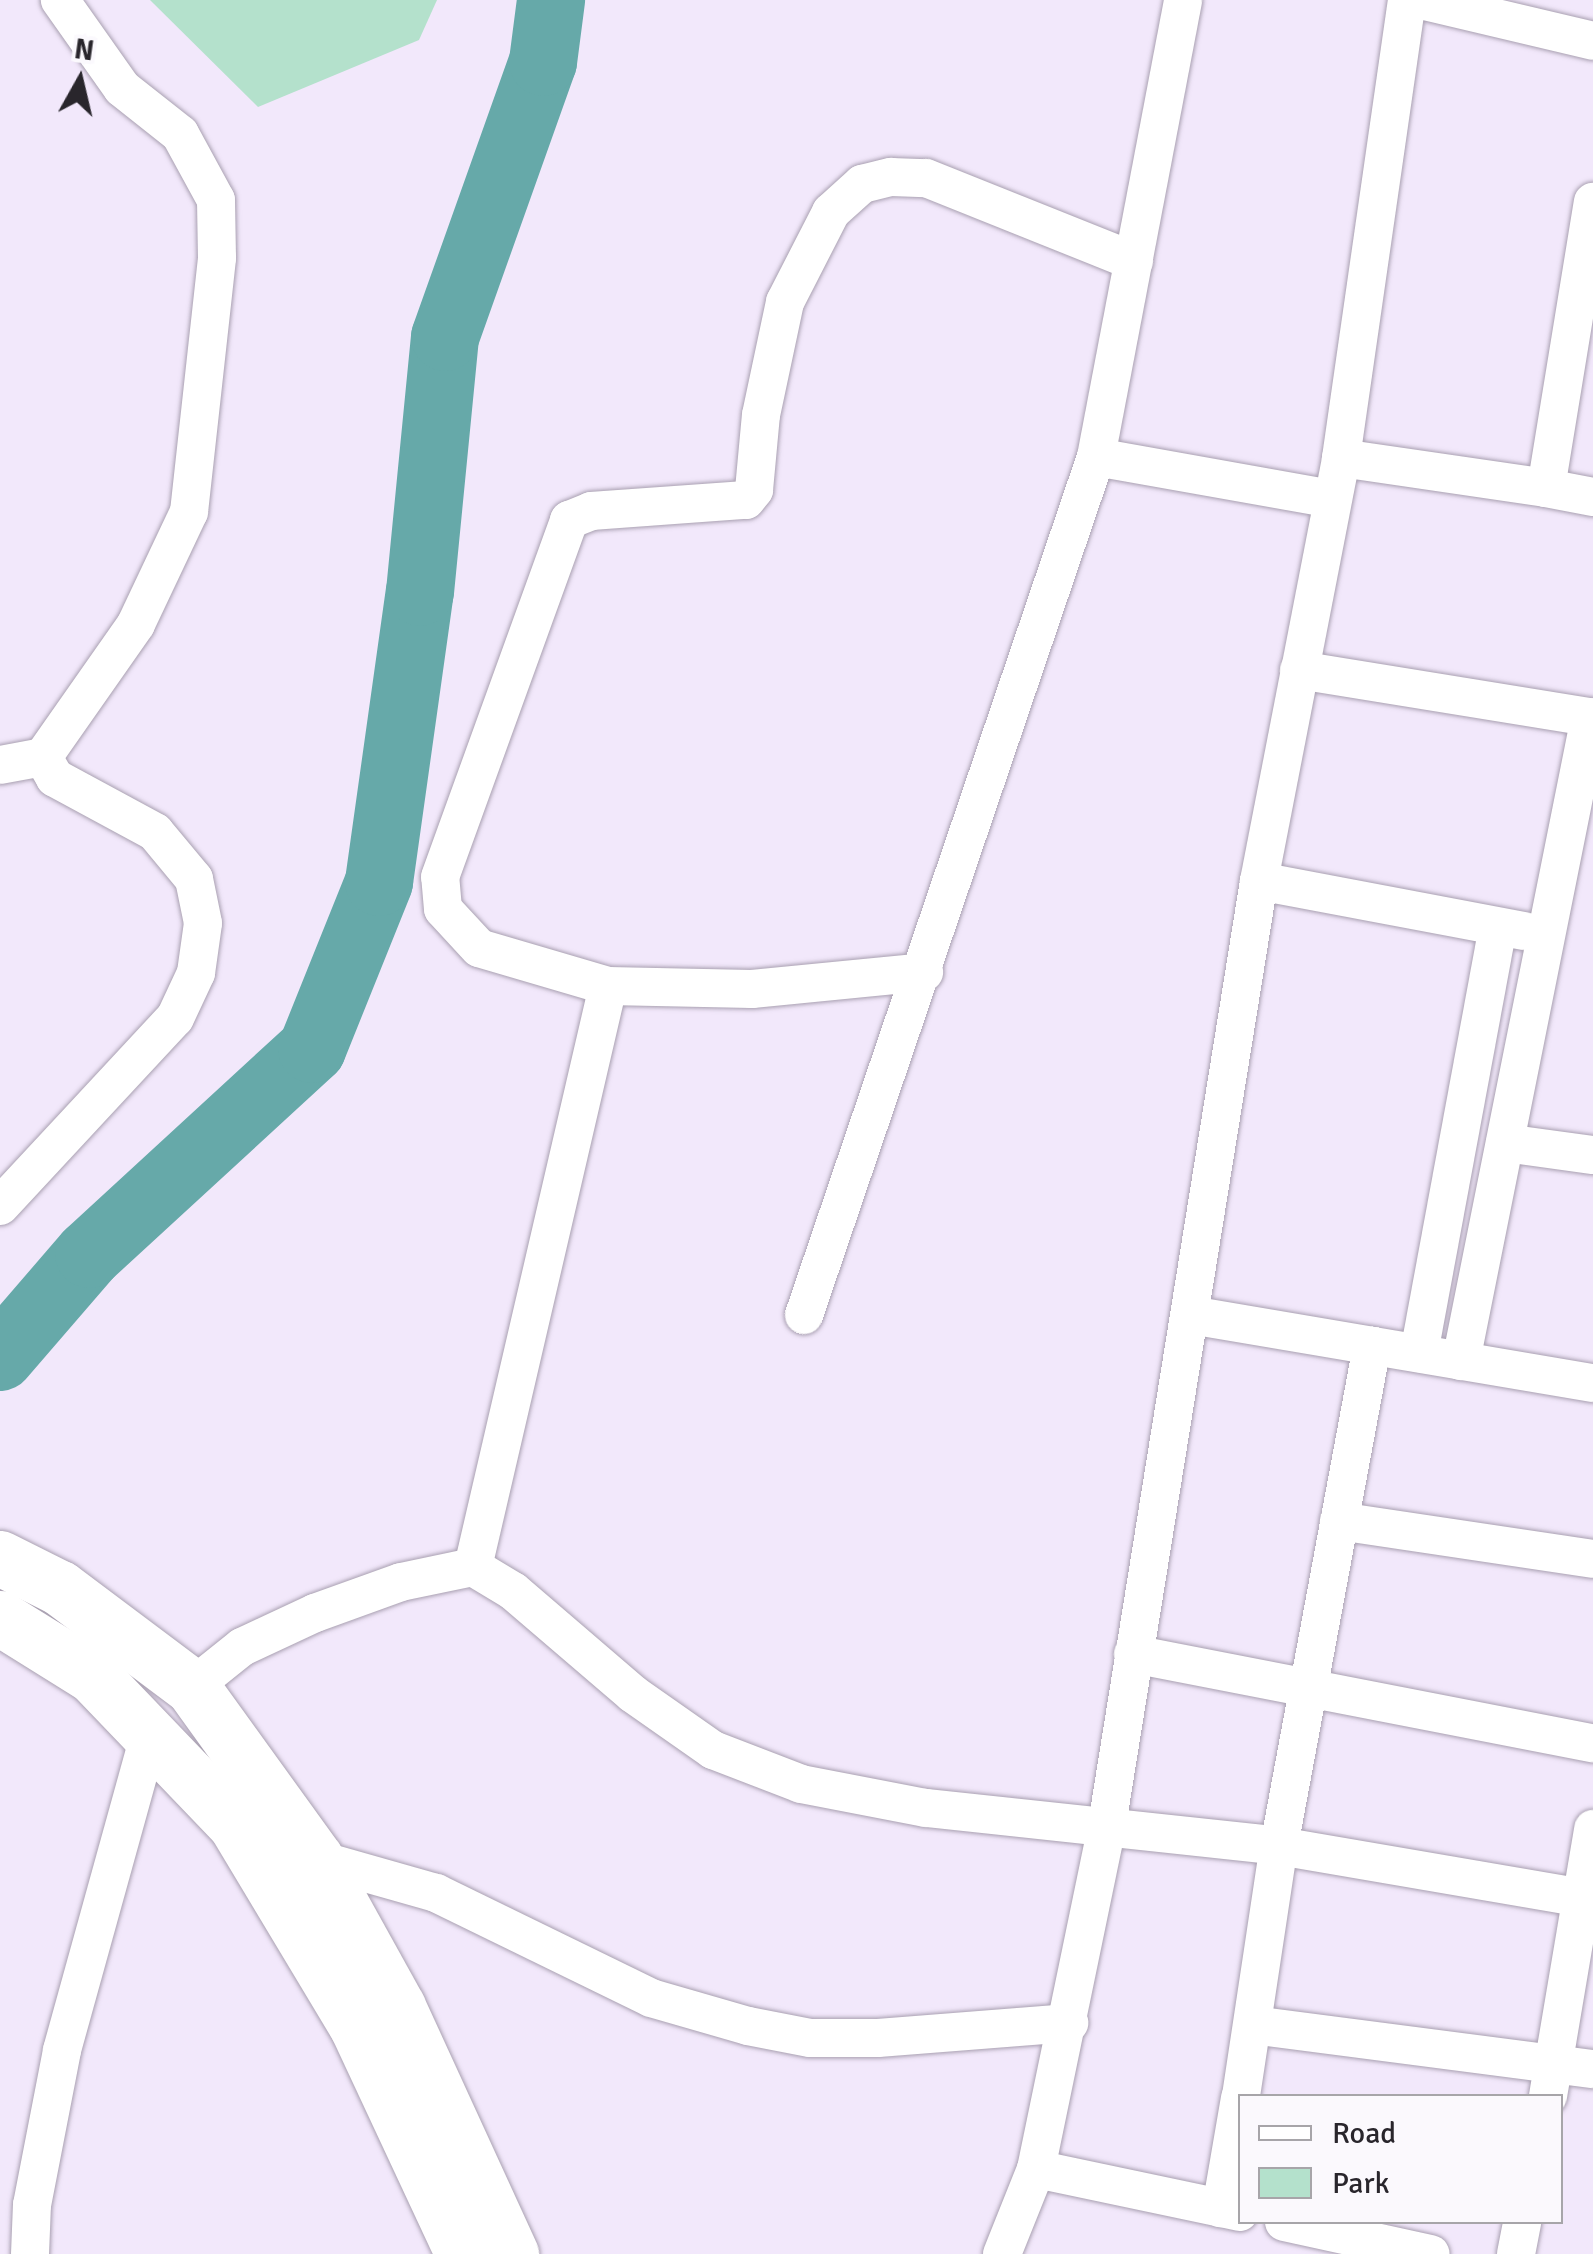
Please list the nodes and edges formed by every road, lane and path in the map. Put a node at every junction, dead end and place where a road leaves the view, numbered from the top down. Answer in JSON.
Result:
{"nodes":[{"id":1,"x":60,"y":0,"type":"edge"},
{"id":2,"x":1182,"y":0,"type":"edge"},
{"id":3,"x":1407,"y":0,"type":"edge"},
{"id":4,"x":1420,"y":0,"type":"edge"},
{"id":5,"x":1593,"y":41,"type":"edge"},
{"id":6,"x":1593,"y":202,"type":"edge"},
{"id":7,"x":1134,"y":261,"type":"junction"},
{"id":8,"x":1588,"y":272,"type":"edge"},
{"id":9,"x":1096,"y":457,"type":"junction"},
{"id":10,"x":1341,"y":458,"type":"junction"},
{"id":11,"x":1546,"y":488,"type":"junction"},
{"id":12,"x":1593,"y":496,"type":"edge"},
{"id":13,"x":1331,"y":499,"type":"junction"},
{"id":14,"x":1299,"y":670,"type":"junction"},
{"id":15,"x":1592,"y":710,"type":"edge"},
{"id":16,"x":42,"y":757,"type":"junction"},
{"id":17,"x":0,"y":765,"type":"edge"},
{"id":18,"x":1259,"y":881,"type":"junction"},
{"id":19,"x":1498,"y":927,"type":"junction"},
{"id":20,"x":1546,"y":934,"type":"junction"},
{"id":21,"x":924,"y":972,"type":"junction"},
{"id":22,"x":608,"y":986,"type":"junction"},
{"id":23,"x":1505,"y":1144,"type":"junction"},
{"id":24,"x":1593,"y":1156,"type":"edge"},
{"id":25,"x":0,"y":1206,"type":"edge"},
{"id":26,"x":804,"y":1314,"type":"dead end"},
{"id":27,"x":1190,"y":1315,"type":"junction"},
{"id":28,"x":1372,"y":1346,"type":"junction"},
{"id":29,"x":1419,"y":1353,"type":"junction"},
{"id":30,"x":1462,"y":1361,"type":"junction"},
{"id":31,"x":1593,"y":1383,"type":"edge"},
{"id":32,"x":1340,"y":1521,"type":"junction"},
{"id":33,"x":0,"y":1558,"type":"edge"},
{"id":34,"x":1593,"y":1560,"type":"edge"},
{"id":35,"x":473,"y":1567,"type":"junction"},
{"id":36,"x":0,"y":1618,"type":"edge"},
{"id":37,"x":1133,"y":1654,"type":"junction"},
{"id":38,"x":192,"y":1686,"type":"junction"},
{"id":39,"x":1310,"y":1690,"type":"junction"},
{"id":40,"x":151,"y":1730,"type":"junction"},
{"id":41,"x":1593,"y":1743,"type":"edge"},
{"id":42,"x":1593,"y":1829,"type":"edge"},
{"id":43,"x":1106,"y":1831,"type":"junction"},
{"id":44,"x":1279,"y":1846,"type":"junction"},
{"id":45,"x":316,"y":1858,"type":"junction"},
{"id":46,"x":1582,"y":1898,"type":"junction"},
{"id":47,"x":1069,"y":2023,"type":"junction"},
{"id":48,"x":1254,"y":2025,"type":"junction"},
{"id":49,"x":1593,"y":2069,"type":"edge"},
{"id":50,"x":1551,"y":2080,"type":"edge"},
{"id":51,"x":1242,"y":2094,"type":"edge"},
{"id":52,"x":1238,"y":2131,"type":"edge"},
{"id":53,"x":1036,"y":2169,"type":"junction"},
{"id":54,"x":1231,"y":2210,"type":"edge"},
{"id":55,"x":1291,"y":2224,"type":"edge"},
{"id":56,"x":1522,"y":2224,"type":"edge"},
{"id":57,"x":1366,"y":2247,"type":"edge"},
{"id":58,"x":30,"y":2254,"type":"edge"},
{"id":59,"x":463,"y":2254,"type":"edge"},
{"id":60,"x":511,"y":2254,"type":"edge"},
{"id":61,"x":1002,"y":2254,"type":"edge"},
{"id":62,"x":1431,"y":2254,"type":"edge"},
{"id":63,"x":1516,"y":2254,"type":"edge"}],
"edges":[{"from":1,"to":16,"type":"street"},
{"from":2,"to":7,"type":"street"},
{"from":3,"to":10,"type":"street"},
{"from":4,"to":5,"type":"street"},
{"from":6,"to":8,"type":"street"},
{"from":7,"to":9,"type":"street"},
{"from":7,"to":22,"type":"street"},
{"from":8,"to":11,"type":"street"},
{"from":9,"to":13,"type":"street"},
{"from":9,"to":21,"type":"street"},
{"from":10,"to":11,"type":"street"},
{"from":10,"to":13,"type":"street"},
{"from":11,"to":12,"type":"street"},
{"from":13,"to":14,"type":"street"},
{"from":14,"to":15,"type":"street"},
{"from":14,"to":18,"type":"street"},
{"from":15,"to":20,"type":"street"},
{"from":16,"to":17,"type":"street"},
{"from":16,"to":25,"type":"street"},
{"from":18,"to":19,"type":"street"},
{"from":18,"to":27,"type":"street"},
{"from":19,"to":20,"type":"street"},
{"from":19,"to":29,"type":"street"},
{"from":20,"to":23,"type":"street"},
{"from":21,"to":22,"type":"street"},
{"from":21,"to":26,"type":"street"},
{"from":22,"to":35,"type":"street"},
{"from":23,"to":24,"type":"street"},
{"from":23,"to":30,"type":"street"},
{"from":27,"to":28,"type":"street"},
{"from":27,"to":37,"type":"street"},
{"from":28,"to":29,"type":"street"},
{"from":28,"to":32,"type":"street"},
{"from":29,"to":30,"type":"street"},
{"from":30,"to":31,"type":"street"},
{"from":32,"to":34,"type":"street"},
{"from":32,"to":39,"type":"street"},
{"from":33,"to":38,"type":"main road"},
{"from":35,"to":38,"type":"street"},
{"from":35,"to":43,"type":"street"},
{"from":36,"to":40,"type":"main road"},
{"from":37,"to":39,"type":"street"},
{"from":37,"to":43,"type":"street"},
{"from":38,"to":45,"type":"main road"},
{"from":39,"to":41,"type":"street"},
{"from":39,"to":44,"type":"street"},
{"from":40,"to":58,"type":"street"},
{"from":40,"to":59,"type":"main road"},
{"from":42,"to":46,"type":"street"},
{"from":43,"to":44,"type":"street"},
{"from":43,"to":47,"type":"street"},
{"from":44,"to":46,"type":"street"},
{"from":44,"to":48,"type":"street"},
{"from":45,"to":47,"type":"street"},
{"from":45,"to":60,"type":"main road"},
{"from":46,"to":50,"type":"street"},
{"from":47,"to":53,"type":"street"},
{"from":48,"to":50,"type":"street"},
{"from":48,"to":51,"type":"street"},
{"from":49,"to":50,"type":"street"},
{"from":52,"to":54,"type":"street"},
{"from":53,"to":54,"type":"street"},
{"from":53,"to":61,"type":"street"},
{"from":55,"to":57,"type":"street"},
{"from":56,"to":63,"type":"street"},
{"from":57,"to":62,"type":"street"}]}
